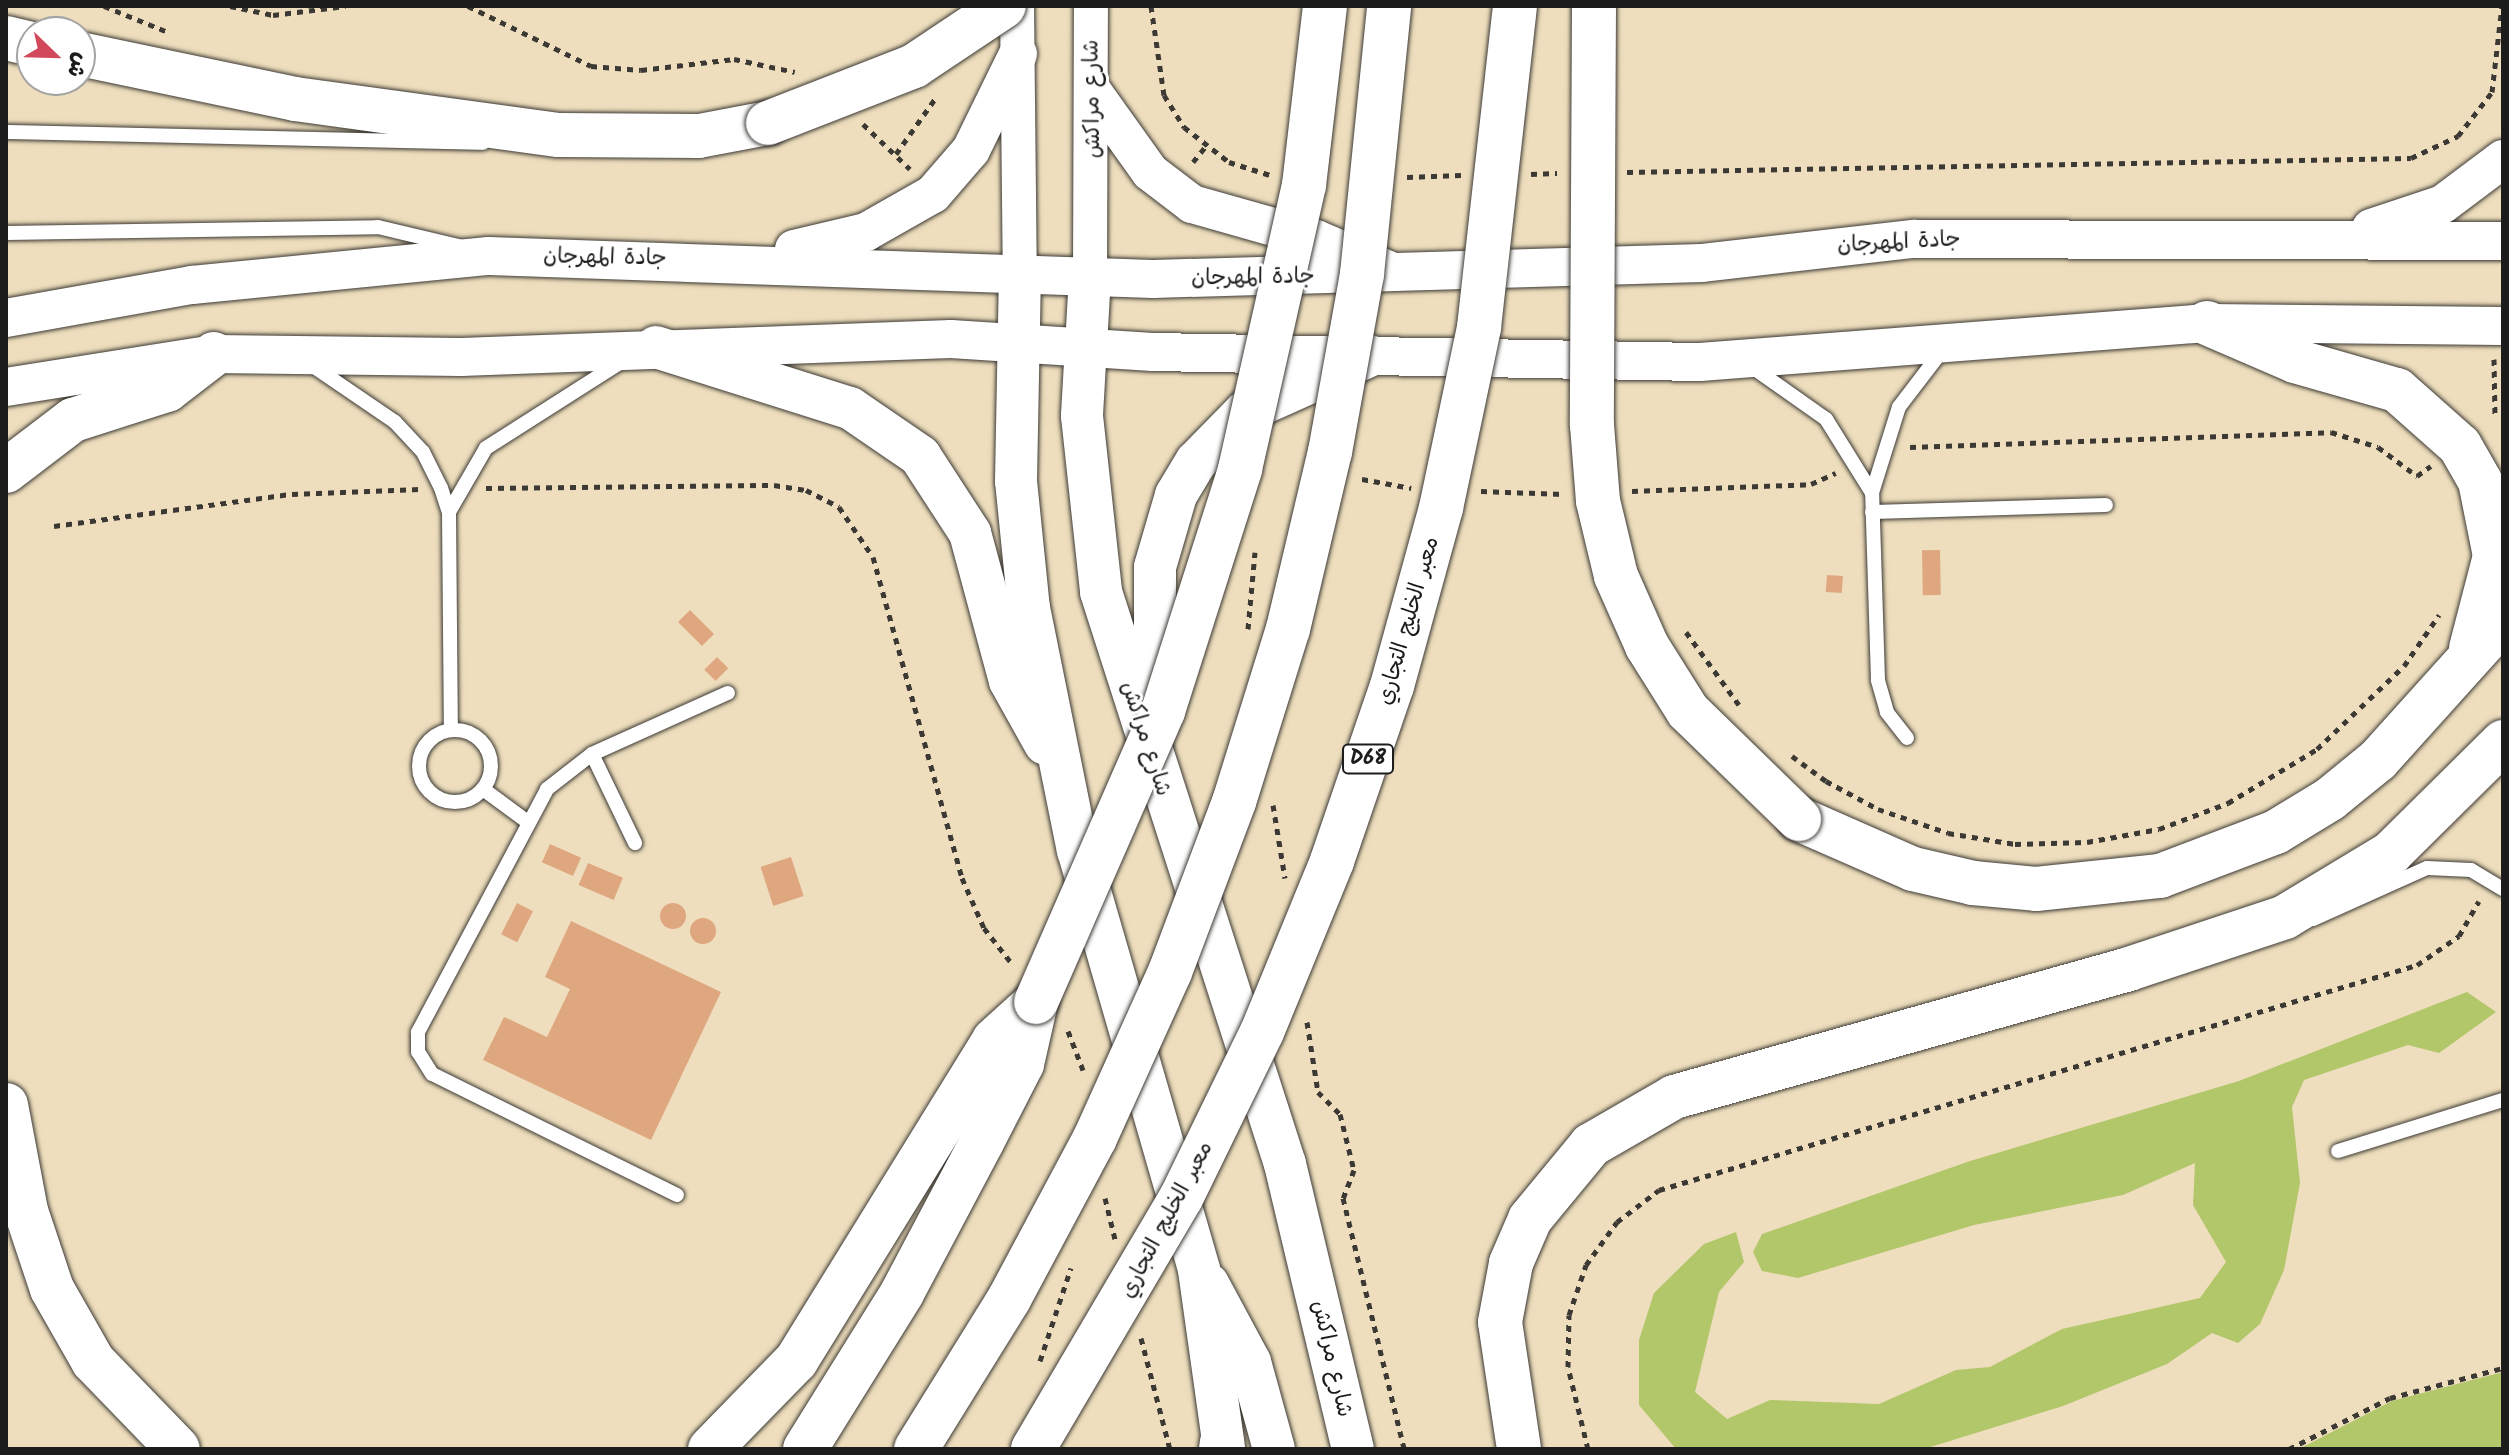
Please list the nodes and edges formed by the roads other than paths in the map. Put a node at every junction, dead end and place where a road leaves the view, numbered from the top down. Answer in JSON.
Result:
{"nodes":[{"id":1,"x":1004,"y":6,"type":"edge"},
{"id":2,"x":1017,"y":6,"type":"edge"},
{"id":3,"x":1091,"y":6,"type":"edge"},
{"id":4,"x":1325,"y":6,"type":"edge"},
{"id":5,"x":1389,"y":6,"type":"edge"},
{"id":6,"x":1515,"y":6,"type":"edge"},
{"id":7,"x":1594,"y":6,"type":"edge"},
{"id":8,"x":1018,"y":54,"type":"junction"},
{"id":9,"x":96,"y":57,"type":"edge"},
{"id":10,"x":1093,"y":92,"type":"junction"},
{"id":11,"x":6,"y":132,"type":"edge"},
{"id":12,"x":559,"y":135,"type":"junction"},
{"id":13,"x":2503,"y":159,"type":"edge"},
{"id":14,"x":6,"y":233,"type":"edge"},
{"id":15,"x":2346,"y":237,"type":"junction"},
{"id":16,"x":2503,"y":241,"type":"edge"},
{"id":17,"x":489,"y":256,"type":"junction"},
{"id":18,"x":742,"y":260,"type":"junction"},
{"id":19,"x":1020,"y":272,"type":"junction"},
{"id":20,"x":1090,"y":276,"type":"junction"},
{"id":21,"x":1405,"y":276,"type":"junction"},
{"id":22,"x":6,"y":294,"type":"edge"},
{"id":23,"x":91,"y":299,"type":"junction"},
{"id":24,"x":6,"y":318,"type":"edge"},
{"id":25,"x":2207,"y":323,"type":"junction"},
{"id":26,"x":2503,"y":326,"type":"edge"},
{"id":27,"x":1956,"y":338,"type":"junction"},
{"id":28,"x":1018,"y":343,"type":"junction"},
{"id":29,"x":651,"y":347,"type":"junction"},
{"id":30,"x":1085,"y":348,"type":"junction"},
{"id":31,"x":214,"y":354,"type":"junction"},
{"id":32,"x":297,"y":355,"type":"junction"},
{"id":33,"x":1369,"y":356,"type":"junction"},
{"id":34,"x":1735,"y":361,"type":"junction"},
{"id":35,"x":6,"y":387,"type":"edge"},
{"id":36,"x":6,"y":471,"type":"edge"},
{"id":37,"x":1872,"y":493,"type":"junction"},
{"id":38,"x":2106,"y":505,"type":"dead end"},
{"id":39,"x":449,"y":512,"type":"junction"},
{"id":40,"x":1872,"y":512,"type":"junction"},
{"id":41,"x":2503,"y":621,"type":"edge"},
{"id":42,"x":2460,"y":672,"type":"junction"},
{"id":43,"x":728,"y":693,"type":"dead end"},
{"id":44,"x":451,"y":730,"type":"junction"},
{"id":45,"x":1907,"y":738,"type":"dead end"},
{"id":46,"x":2503,"y":742,"type":"edge"},
{"id":47,"x":592,"y":754,"type":"junction"},
{"id":48,"x":1059,"y":768,"type":"junction"},
{"id":49,"x":1155,"y":768,"type":"junction"},
{"id":50,"x":483,"y":789,"type":"junction"},
{"id":51,"x":525,"y":820,"type":"junction"},
{"id":52,"x":635,"y":843,"type":"dead end"},
{"id":53,"x":2503,"y":889,"type":"edge"},
{"id":54,"x":2285,"y":917,"type":"junction"},
{"id":55,"x":1039,"y":998,"type":"junction"},
{"id":56,"x":2503,"y":1100,"type":"edge"},
{"id":57,"x":6,"y":1105,"type":"edge"},
{"id":58,"x":2338,"y":1151,"type":"dead end"},
{"id":59,"x":677,"y":1195,"type":"dead end"},
{"id":60,"x":1199,"y":1270,"type":"junction"},
{"id":61,"x":1222,"y":1447,"type":"edge"},
{"id":62,"x":178,"y":1449,"type":"edge"},
{"id":63,"x":710,"y":1449,"type":"edge"},
{"id":64,"x":805,"y":1449,"type":"edge"},
{"id":65,"x":916,"y":1449,"type":"edge"},
{"id":66,"x":1033,"y":1449,"type":"edge"},
{"id":67,"x":1274,"y":1449,"type":"edge"},
{"id":68,"x":1353,"y":1449,"type":"edge"},
{"id":69,"x":1519,"y":1449,"type":"edge"}],
"edges":[{"from":1,"to":12,"type":"highway","bridge":true},
{"from":2,"to":8,"type":"street"},
{"from":3,"to":10,"type":"street","name":"شارع مراكش"},
{"from":4,"to":55,"type":"highway","bridge":true},
{"from":5,"to":65,"type":"highway","bridge":true},
{"from":6,"to":66,"type":"highway","name":"معبر الخليج التجاري","number":"D68","bridge":true},
{"from":7,"to":42,"type":"highway","bridge":true},
{"from":8,"to":18,"type":"main road"},
{"from":8,"to":19,"type":"street"},
{"from":9,"to":12,"type":"highway"},
{"from":10,"to":20,"type":"street","name":"شارع مراكش"},
{"from":10,"to":21,"type":"main road"},
{"from":11,"to":12,"type":"lane"},
{"from":13,"to":15,"type":"main road"},
{"from":14,"to":17,"type":"lane"},
{"from":15,"to":16,"type":"main road","name":"جادة المهرجان"},
{"from":15,"to":21,"type":"main road","name":"جادة المهرجان"},
{"from":17,"to":18,"type":"main road","name":"جادة المهرجان"},
{"from":17,"to":23,"type":"main road","name":"جادة المهرجان"},
{"from":18,"to":19,"type":"main road","name":"جادة المهرجان"},
{"from":19,"to":20,"type":"main road","name":"جادة المهرجان"},
{"from":19,"to":28,"type":"main road"},
{"from":20,"to":21,"type":"main road","name":"جادة المهرجان"},
{"from":20,"to":30,"type":"main road","name":"شارع مراكش"},
{"from":22,"to":23,"type":"main road"},
{"from":23,"to":24,"type":"main road","name":"جادة المهرجان"},
{"from":25,"to":26,"type":"main road"},
{"from":25,"to":27,"type":"main road"},
{"from":25,"to":42,"type":"highway"},
{"from":27,"to":34,"type":"main road"},
{"from":27,"to":37,"type":"lane"},
{"from":28,"to":29,"type":"main road"},
{"from":28,"to":30,"type":"main road"},
{"from":28,"to":48,"type":"main road"},
{"from":29,"to":32,"type":"main road"},
{"from":29,"to":39,"type":"lane"},
{"from":29,"to":48,"type":"main road"},
{"from":30,"to":33,"type":"main road"},
{"from":30,"to":49,"type":"main road","name":"شارع مراكش"},
{"from":31,"to":32,"type":"main road"},
{"from":31,"to":35,"type":"main road"},
{"from":31,"to":36,"type":"highway"},
{"from":32,"to":39,"type":"lane"},
{"from":33,"to":34,"type":"main road"},
{"from":33,"to":49,"type":"main road"},
{"from":34,"to":37,"type":"lane"},
{"from":37,"to":40,"type":"lane"},
{"from":38,"to":40,"type":"lane"},
{"from":39,"to":44,"type":"lane"},
{"from":40,"to":45,"type":"lane"},
{"from":41,"to":42,"type":"highway"},
{"from":43,"to":47,"type":"lane"},
{"from":44,"to":50,"type":"lane"},
{"from":44,"to":50,"type":"lane"},
{"from":46,"to":54,"type":"highway"},
{"from":47,"to":51,"type":"lane"},
{"from":47,"to":52,"type":"lane"},
{"from":48,"to":60,"type":"main road"},
{"from":49,"to":68,"type":"main road","name":"شارع مراكش"},
{"from":50,"to":51,"type":"lane"},
{"from":51,"to":59,"type":"lane"},
{"from":53,"to":54,"type":"lane"},
{"from":54,"to":69,"type":"highway"},
{"from":55,"to":63,"type":"highway"},
{"from":55,"to":64,"type":"highway"},
{"from":56,"to":58,"type":"lane"},
{"from":57,"to":62,"type":"highway"},
{"from":60,"to":61,"type":"main road"},
{"from":60,"to":67,"type":"main road"}]}
